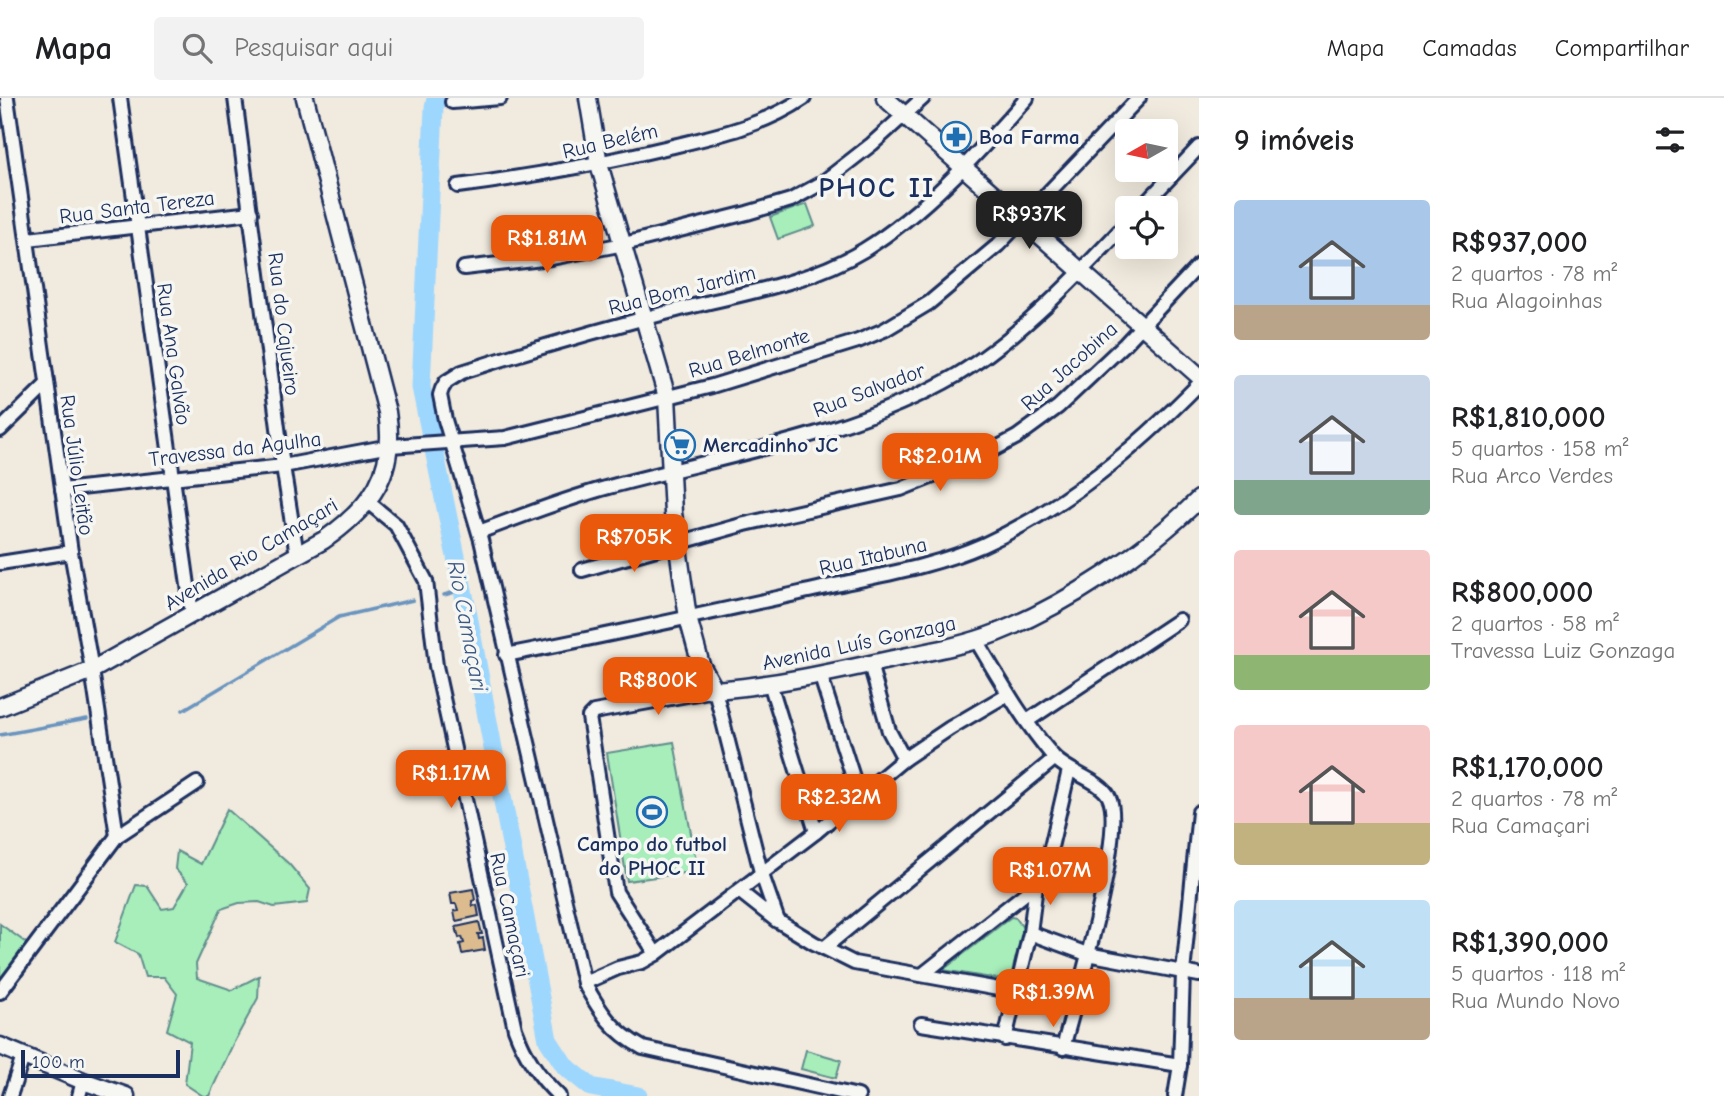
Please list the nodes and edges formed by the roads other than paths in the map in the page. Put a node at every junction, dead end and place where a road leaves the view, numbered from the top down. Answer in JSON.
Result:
{"nodes":[{"id":1,"x":7,"y":98,"type":"edge"},
{"id":2,"x":120,"y":98,"type":"edge"},
{"id":3,"x":235,"y":98,"type":"edge"},
{"id":4,"x":305,"y":98,"type":"edge"},
{"id":5,"x":500,"y":98,"type":"edge"},
{"id":6,"x":588,"y":98,"type":"edge"},
{"id":7,"x":804,"y":98,"type":"edge"},
{"id":8,"x":885,"y":98,"type":"edge"},
{"id":9,"x":923,"y":98,"type":"edge"},
{"id":10,"x":1027,"y":98,"type":"edge"},
{"id":11,"x":1139,"y":98,"type":"edge"},
{"id":12,"x":452,"y":102,"type":"dead end"},
{"id":13,"x":905,"y":117,"type":"junction"},
{"id":14,"x":1199,"y":147,"type":"edge"},
{"id":15,"x":600,"y":164,"type":"junction"},
{"id":16,"x":964,"y":168,"type":"junction"},
{"id":17,"x":458,"y":186,"type":"dead end"},
{"id":18,"x":1152,"y":196,"type":"edge"},
{"id":19,"x":251,"y":213,"type":"junction"},
{"id":20,"x":1023,"y":222,"type":"junction"},
{"id":21,"x":136,"y":226,"type":"junction"},
{"id":22,"x":1115,"y":236,"type":"edge"},
{"id":23,"x":28,"y":239,"type":"junction"},
{"id":24,"x":624,"y":244,"type":"junction"},
{"id":25,"x":1199,"y":265,"type":"edge"},
{"id":26,"x":464,"y":268,"type":"dead end"},
{"id":27,"x":1081,"y":272,"type":"junction"},
{"id":28,"x":645,"y":318,"type":"junction"},
{"id":29,"x":1142,"y":326,"type":"junction"},
{"id":30,"x":1199,"y":376,"type":"edge"},
{"id":31,"x":1199,"y":384,"type":"edge"},
{"id":32,"x":46,"y":385,"type":"junction"},
{"id":33,"x":667,"y":397,"type":"junction"},
{"id":34,"x":0,"y":430,"type":"edge"},
{"id":35,"x":445,"y":443,"type":"junction"},
{"id":36,"x":390,"y":446,"type":"junction"},
{"id":37,"x":283,"y":466,"type":"junction"},
{"id":38,"x":671,"y":471,"type":"junction"},
{"id":39,"x":172,"y":476,"type":"junction"},
{"id":40,"x":62,"y":490,"type":"junction"},
{"id":41,"x":1199,"y":499,"type":"edge"},
{"id":42,"x":368,"y":502,"type":"junction"},
{"id":43,"x":479,"y":532,"type":"junction"},
{"id":44,"x":676,"y":545,"type":"junction"},
{"id":45,"x":71,"y":552,"type":"junction"},
{"id":46,"x":297,"y":555,"type":"junction"},
{"id":47,"x":0,"y":562,"type":"edge"},
{"id":48,"x":582,"y":570,"type":"dead end"},
{"id":49,"x":192,"y":614,"type":"junction"},
{"id":50,"x":688,"y":618,"type":"junction"},
{"id":51,"x":1179,"y":620,"type":"dead end"},
{"id":52,"x":976,"y":640,"type":"junction"},
{"id":53,"x":506,"y":655,"type":"junction"},
{"id":54,"x":870,"y":664,"type":"junction"},
{"id":55,"x":92,"y":670,"type":"junction"},
{"id":56,"x":820,"y":674,"type":"junction"},
{"id":57,"x":770,"y":683,"type":"junction"},
{"id":58,"x":715,"y":690,"type":"junction"},
{"id":59,"x":1008,"y":694,"type":"junction"},
{"id":60,"x":0,"y":707,"type":"edge"},
{"id":61,"x":1027,"y":721,"type":"junction"},
{"id":62,"x":904,"y":759,"type":"junction"},
{"id":63,"x":1055,"y":759,"type":"junction"},
{"id":64,"x":1069,"y":770,"type":"junction"},
{"id":65,"x":197,"y":783,"type":"dead end"},
{"id":66,"x":859,"y":796,"type":"junction"},
{"id":67,"x":1199,"y":812,"type":"edge"},
{"id":68,"x":816,"y":832,"type":"junction"},
{"id":69,"x":117,"y":836,"type":"junction"},
{"id":70,"x":761,"y":872,"type":"junction"},
{"id":71,"x":1036,"y":886,"type":"junction"},
{"id":72,"x":739,"y":891,"type":"junction"},
{"id":73,"x":778,"y":922,"type":"junction"},
{"id":74,"x":1030,"y":933,"type":"junction"},
{"id":75,"x":824,"y":948,"type":"junction"},
{"id":76,"x":656,"y":954,"type":"junction"},
{"id":77,"x":1087,"y":954,"type":"junction"},
{"id":78,"x":1183,"y":973,"type":"junction"},
{"id":79,"x":922,"y":975,"type":"junction"},
{"id":80,"x":1199,"y":975,"type":"edge"},
{"id":81,"x":584,"y":983,"type":"junction"},
{"id":82,"x":0,"y":992,"type":"edge"},
{"id":83,"x":1015,"y":992,"type":"junction"},
{"id":84,"x":921,"y":1024,"type":"dead end"},
{"id":85,"x":1005,"y":1039,"type":"junction"},
{"id":86,"x":0,"y":1046,"type":"edge"},
{"id":87,"x":1063,"y":1048,"type":"junction"},
{"id":88,"x":23,"y":1057,"type":"junction"},
{"id":89,"x":1180,"y":1065,"type":"junction"},
{"id":90,"x":81,"y":1088,"type":"edge"},
{"id":91,"x":10,"y":1096,"type":"edge"},
{"id":92,"x":126,"y":1096,"type":"edge"},
{"id":93,"x":559,"y":1096,"type":"edge"},
{"id":94,"x":858,"y":1096,"type":"edge"},
{"id":95,"x":1175,"y":1096,"type":"edge"}],
"edges":[{"from":1,"to":23,"type":"street","name":"Rua Júlio Leitão"},
{"from":2,"to":21,"type":"street","name":"Rua Ana Galvão"},
{"from":3,"to":19,"type":"street","name":"Rua do Cajueiro"},
{"from":4,"to":36,"type":"street","name":"Avenida Rio Camaçari"},
{"from":5,"to":12,"type":"street"},
{"from":6,"to":15,"type":"street"},
{"from":7,"to":15,"type":"street","name":"Rua Belém"},
{"from":8,"to":13,"type":"street"},
{"from":9,"to":13,"type":"street"},
{"from":10,"to":16,"type":"street","name":"Rua Bom Jardim"},
{"from":11,"to":20,"type":"street","name":"Rua Belmonte"},
{"from":13,"to":16,"type":"street"},
{"from":13,"to":24,"type":"street"},
{"from":14,"to":18,"type":"street"},
{"from":15,"to":17,"type":"street","name":"Rua Belém"},
{"from":15,"to":24,"type":"street"},
{"from":16,"to":20,"type":"street"},
{"from":16,"to":28,"type":"street","name":"Rua Bom Jardim"},
{"from":19,"to":21,"type":"street","name":"Rua Santa Tereza"},
{"from":19,"to":37,"type":"street","name":"Rua do Cajueiro"},
{"from":20,"to":27,"type":"street"},
{"from":20,"to":33,"type":"street","name":"Rua Belmonte"},
{"from":21,"to":23,"type":"street","name":"Rua Santa Tereza"},
{"from":21,"to":39,"type":"street","name":"Rua Ana Galvão"},
{"from":22,"to":27,"type":"street","name":"Rua Salvador"},
{"from":23,"to":32,"type":"street","name":"Rua Júlio Leitão"},
{"from":24,"to":26,"type":"street"},
{"from":24,"to":28,"type":"street"},
{"from":25,"to":29,"type":"street","name":"Rua Jacobina"},
{"from":27,"to":29,"type":"street"},
{"from":27,"to":38,"type":"street","name":"Rua Salvador"},
{"from":28,"to":33,"type":"street"},
{"from":28,"to":35,"type":"street","name":"Rua Bom Jardim"},
{"from":29,"to":30,"type":"street"},
{"from":29,"to":44,"type":"street","name":"Rua Jacobina"},
{"from":31,"to":50,"type":"street","name":"Rua Itabuna"},
{"from":32,"to":34,"type":"street"},
{"from":32,"to":40,"type":"street","name":"Rua Júlio Leitão"},
{"from":33,"to":35,"type":"street","name":"Rua Belmonte"},
{"from":33,"to":38,"type":"street"},
{"from":35,"to":36,"type":"street","name":"Travessa da Agulha"},
{"from":35,"to":43,"type":"street","name":"Rua Bom Jardim"},
{"from":36,"to":37,"type":"street","name":"Travessa da Agulha"},
{"from":36,"to":42,"type":"street","name":"Avenida Rio Camaçari"},
{"from":37,"to":39,"type":"street","name":"Travessa da Agulha"},
{"from":37,"to":46,"type":"street","name":"Rua do Cajueiro"},
{"from":38,"to":43,"type":"street","name":"Rua Salvador"},
{"from":38,"to":44,"type":"street"},
{"from":39,"to":40,"type":"street","name":"Travessa da Agulha"},
{"from":39,"to":49,"type":"street","name":"Rua Ana Galvão"},
{"from":40,"to":45,"type":"street","name":"Rua Júlio Leitão"},
{"from":41,"to":52,"type":"street","name":"Avenida Luís Gonzaga"},
{"from":42,"to":46,"type":"street","name":"Avenida Rio Camaçari"},
{"from":42,"to":93,"type":"street","name":"Rua Camaçari"},
{"from":43,"to":53,"type":"street","name":"Rua Bom Jardim"},
{"from":44,"to":48,"type":"street","name":"Rua Jacobina"},
{"from":44,"to":50,"type":"street"},
{"from":45,"to":47,"type":"street"},
{"from":45,"to":55,"type":"street","name":"Rua Júlio Leitão"},
{"from":46,"to":49,"type":"street","name":"Avenida Rio Camaçari"},
{"from":49,"to":55,"type":"street","name":"Avenida Rio Camaçari"},
{"from":50,"to":53,"type":"street","name":"Rua Itabuna"},
{"from":50,"to":58,"type":"street"},
{"from":51,"to":61,"type":"street"},
{"from":52,"to":54,"type":"street","name":"Avenida Luís Gonzaga"},
{"from":52,"to":59,"type":"street"},
{"from":53,"to":81,"type":"street","name":"Rua Bom Jardim"},
{"from":54,"to":56,"type":"street","name":"Avenida Luís Gonzaga"},
{"from":54,"to":62,"type":"street"},
{"from":55,"to":60,"type":"street","name":"Avenida Rio Camaçari"},
{"from":55,"to":69,"type":"street","name":"Rua Júlio Leitão"},
{"from":56,"to":57,"type":"street","name":"Avenida Luís Gonzaga"},
{"from":56,"to":66,"type":"street"},
{"from":57,"to":58,"type":"street","name":"Avenida Luís Gonzaga"},
{"from":57,"to":68,"type":"street"},
{"from":58,"to":70,"type":"street"},
{"from":58,"to":76,"type":"street"},
{"from":59,"to":61,"type":"street"},
{"from":59,"to":62,"type":"street"},
{"from":61,"to":63,"type":"street"},
{"from":62,"to":66,"type":"street"},
{"from":63,"to":64,"type":"street"},
{"from":63,"to":75,"type":"street"},
{"from":64,"to":71,"type":"street"},
{"from":64,"to":77,"type":"street"},
{"from":65,"to":69,"type":"street"},
{"from":66,"to":68,"type":"street"},
{"from":67,"to":78,"type":"street"},
{"from":68,"to":70,"type":"street"},
{"from":69,"to":82,"type":"street"},
{"from":70,"to":72,"type":"street"},
{"from":70,"to":73,"type":"street"},
{"from":71,"to":74,"type":"street"},
{"from":71,"to":79,"type":"street"},
{"from":72,"to":73,"type":"street"},
{"from":72,"to":76,"type":"street"},
{"from":73,"to":75,"type":"street"},
{"from":74,"to":77,"type":"street"},
{"from":74,"to":83,"type":"street"},
{"from":75,"to":79,"type":"street"},
{"from":76,"to":81,"type":"street"},
{"from":77,"to":78,"type":"street"},
{"from":77,"to":87,"type":"street"},
{"from":78,"to":80,"type":"street"},
{"from":78,"to":89,"type":"street"},
{"from":79,"to":83,"type":"street"},
{"from":81,"to":94,"type":"street","name":"Rua Bom Jardim"},
{"from":83,"to":85,"type":"street"},
{"from":84,"to":85,"type":"street"},
{"from":85,"to":87,"type":"street"},
{"from":86,"to":88,"type":"street"},
{"from":87,"to":89,"type":"street"},
{"from":88,"to":90,"type":"street"},
{"from":88,"to":91,"type":"street"},
{"from":89,"to":95,"type":"street"},
{"from":90,"to":92,"type":"street"}]}
